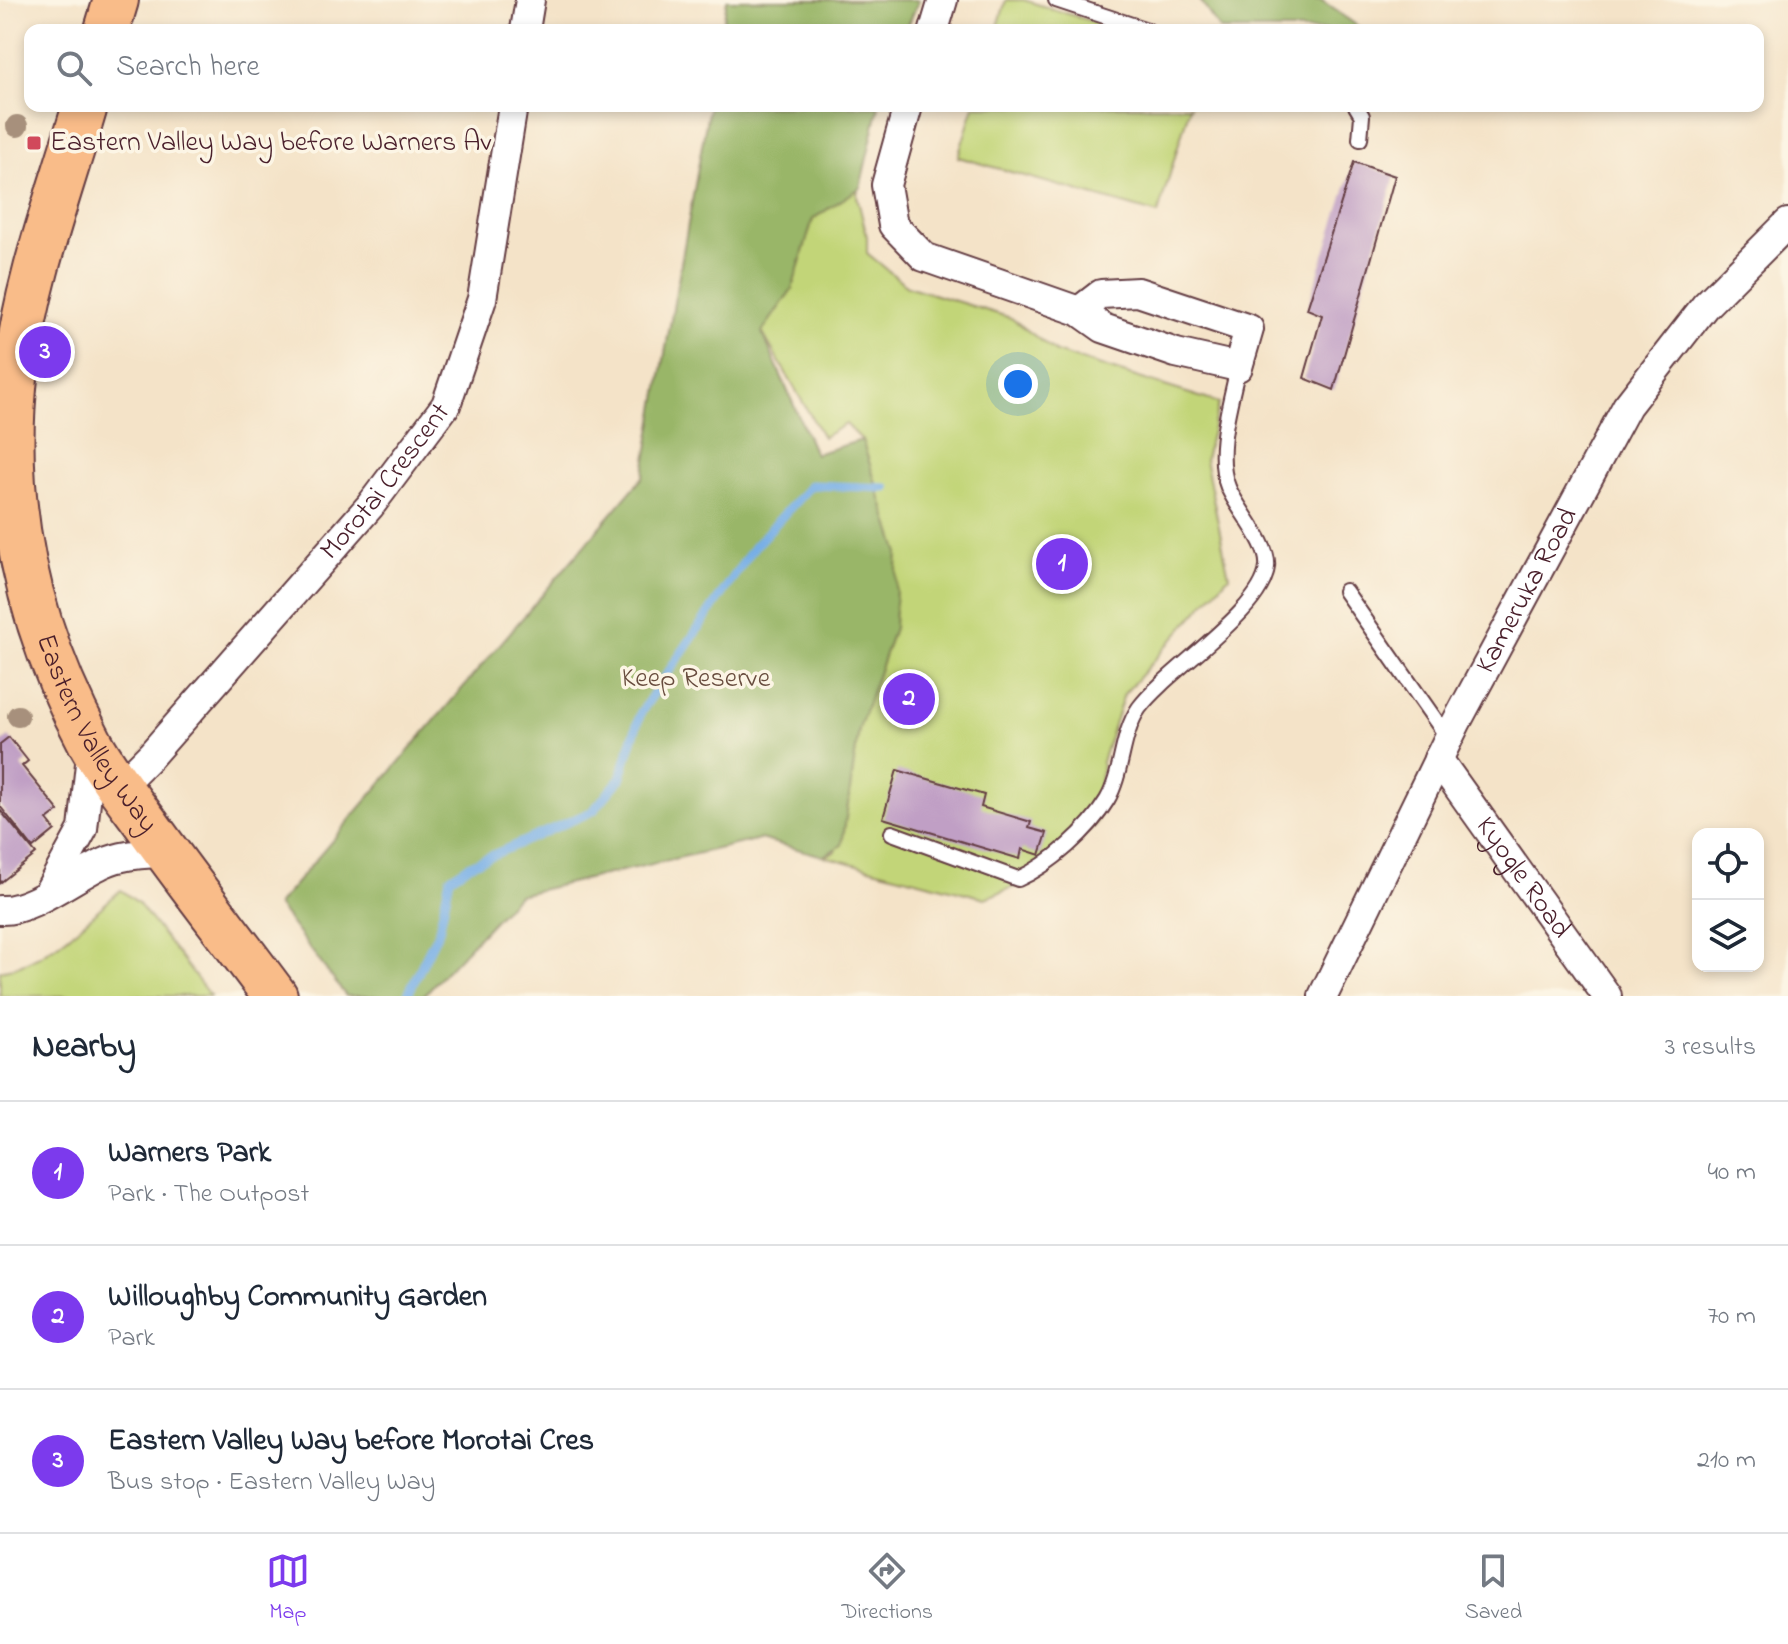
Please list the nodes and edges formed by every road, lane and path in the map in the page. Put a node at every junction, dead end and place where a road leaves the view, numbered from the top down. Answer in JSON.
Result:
{"nodes":[{"id":1,"x":116,"y":0,"type":"edge"},
{"id":2,"x":530,"y":0,"type":"edge"},
{"id":3,"x":943,"y":0,"type":"edge"},
{"id":4,"x":1056,"y":0,"type":"edge"},
{"id":5,"x":109,"y":24,"type":"edge"},
{"id":6,"x":526,"y":24,"type":"edge"},
{"id":7,"x":936,"y":24,"type":"edge"},
{"id":8,"x":1129,"y":24,"type":"edge"},
{"id":9,"x":83,"y":112,"type":"edge"},
{"id":10,"x":512,"y":112,"type":"edge"},
{"id":11,"x":906,"y":112,"type":"edge"},
{"id":12,"x":1360,"y":112,"type":"edge"},
{"id":13,"x":1360,"y":139,"type":"dead end"},
{"id":14,"x":1788,"y":223,"type":"edge"},
{"id":15,"x":1079,"y":311,"type":"junction"},
{"id":16,"x":1238,"y":367,"type":"junction"},
{"id":17,"x":1345,"y":591,"type":"dead end"},
{"id":18,"x":92,"y":744,"type":"junction"},
{"id":19,"x":1443,"y":748,"type":"junction"},
{"id":20,"x":120,"y":786,"type":"junction"},
{"id":21,"x":892,"y":833,"type":"dead end"},
{"id":22,"x":167,"y":852,"type":"junction"},
{"id":23,"x":49,"y":891,"type":"junction"},
{"id":24,"x":0,"y":910,"type":"edge"},
{"id":25,"x":275,"y":996,"type":"edge"},
{"id":26,"x":1323,"y":996,"type":"edge"},
{"id":27,"x":1607,"y":996,"type":"edge"}],
"edges":[{"from":1,"to":5,"type":"main road"},
{"from":2,"to":6,"type":"street"},
{"from":3,"to":7,"type":"street"},
{"from":4,"to":8,"type":"lane"},
{"from":9,"to":18,"type":"main road","name":"Eastern Valley Way"},
{"from":10,"to":20,"type":"street","name":"Morotai Crescent"},
{"from":11,"to":15,"type":"street"},
{"from":12,"to":13,"type":"lane"},
{"from":14,"to":19,"type":"street","name":"Kameruka Road"},
{"from":15,"to":16,"type":"street"},
{"from":15,"to":16,"type":"street"},
{"from":16,"to":21,"type":"lane"},
{"from":17,"to":19,"type":"lane"},
{"from":18,"to":20,"type":"main road","name":"Eastern Valley Way"},
{"from":18,"to":23,"type":"street"},
{"from":19,"to":26,"type":"street","name":"Kameruka Road"},
{"from":19,"to":27,"type":"street","name":"Kyogle Road"},
{"from":20,"to":22,"type":"main road","name":"Eastern Valley Way"},
{"from":22,"to":23,"type":"street"},
{"from":22,"to":25,"type":"main road","name":"Eastern Valley Way"},
{"from":23,"to":24,"type":"street"}]}
